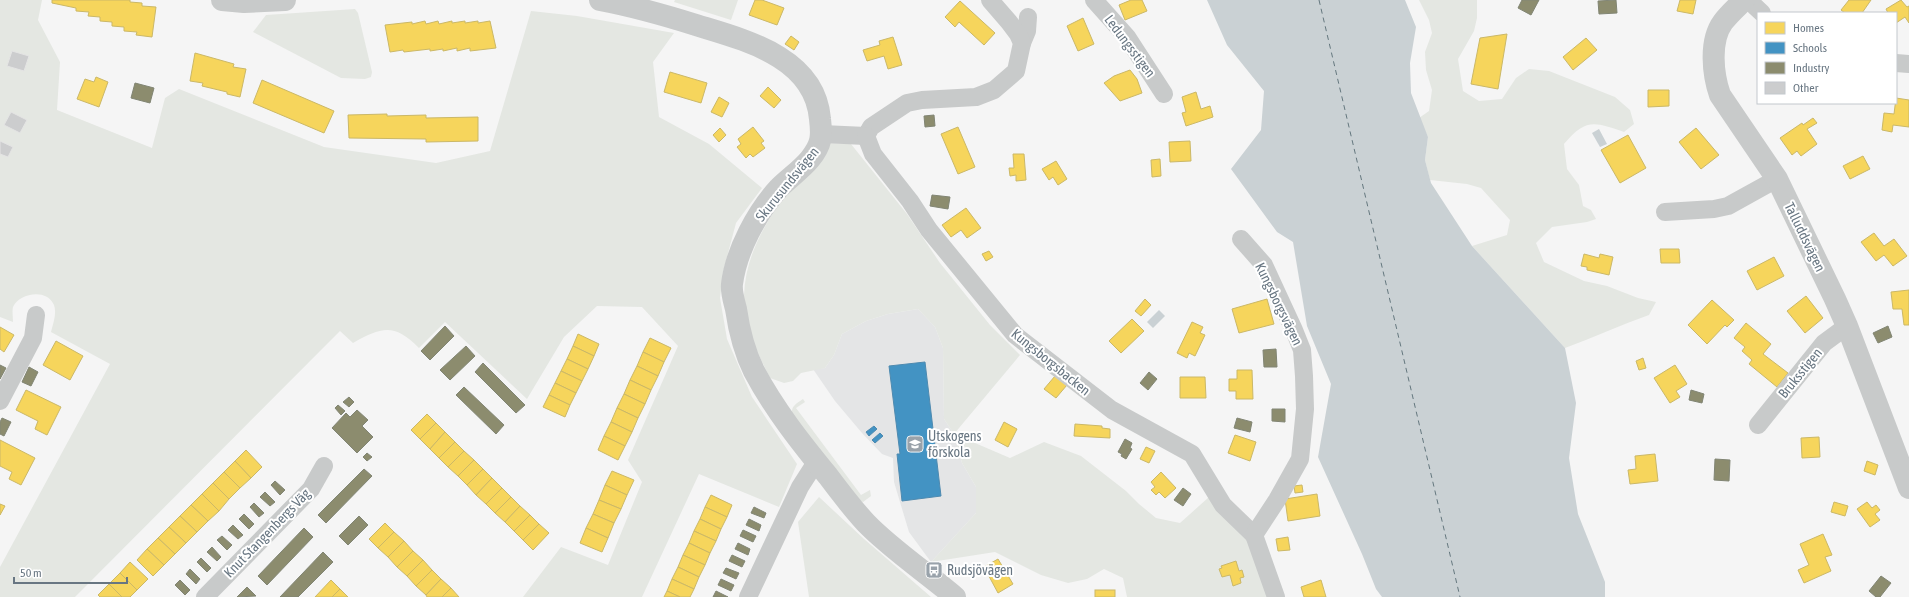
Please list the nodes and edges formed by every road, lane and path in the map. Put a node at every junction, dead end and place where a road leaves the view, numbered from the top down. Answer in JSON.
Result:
{"nodes":[{"id":1,"x":222,"y":0,"type":"edge"},
{"id":2,"x":285,"y":0,"type":"edge"},
{"id":3,"x":600,"y":0,"type":"edge"},
{"id":4,"x":990,"y":0,"type":"edge"},
{"id":5,"x":1094,"y":0,"type":"edge"},
{"id":6,"x":1744,"y":0,"type":"edge"},
{"id":7,"x":1748,"y":0,"type":"edge"},
{"id":8,"x":1761,"y":12,"type":"edge"},
{"id":9,"x":1028,"y":17,"type":"dead end"},
{"id":10,"x":1022,"y":43,"type":"junction"},
{"id":11,"x":1897,"y":63,"type":"edge"},
{"id":12,"x":1909,"y":64,"type":"edge"},
{"id":13,"x":1164,"y":94,"type":"dead end"},
{"id":14,"x":822,"y":134,"type":"junction"},
{"id":15,"x":866,"y":136,"type":"junction"},
{"id":16,"x":1777,"y":179,"type":"junction"},
{"id":17,"x":1665,"y":212,"type":"dead end"},
{"id":18,"x":1241,"y":239,"type":"dead end"},
{"id":19,"x":36,"y":315,"type":"dead end"},
{"id":20,"x":1847,"y":326,"type":"junction"},
{"id":21,"x":0,"y":401,"type":"edge"},
{"id":22,"x":1758,"y":425,"type":"dead end"},
{"id":23,"x":816,"y":462,"type":"junction"},
{"id":24,"x":324,"y":466,"type":"dead end"},
{"id":25,"x":1909,"y":488,"type":"edge"},
{"id":26,"x":1254,"y":535,"type":"junction"},
{"id":27,"x":205,"y":597,"type":"edge"},
{"id":28,"x":748,"y":597,"type":"edge"},
{"id":29,"x":955,"y":597,"type":"edge"},
{"id":30,"x":1276,"y":597,"type":"edge"}],
"edges":[{"from":1,"to":2,"type":"street"},
{"from":3,"to":14,"type":"street","name":"Skurusundsvägen"},
{"from":4,"to":10,"type":"street"},
{"from":5,"to":13,"type":"street","name":"Ledungsstigen"},
{"from":6,"to":16,"type":"street","name":"Talluddsvägen"},
{"from":7,"to":8,"type":"street"},
{"from":9,"to":10,"type":"street"},
{"from":10,"to":15,"type":"street"},
{"from":11,"to":12,"type":"street"},
{"from":14,"to":15,"type":"street"},
{"from":14,"to":23,"type":"street","name":"Skurusundsvägen"},
{"from":15,"to":26,"type":"street","name":"Kungsborgsbacken"},
{"from":16,"to":17,"type":"street"},
{"from":16,"to":20,"type":"street","name":"Talluddsvägen"},
{"from":18,"to":26,"type":"street","name":"Kungsborgsvägen"},
{"from":19,"to":21,"type":"street"},
{"from":20,"to":22,"type":"street","name":"Bruksstigen"},
{"from":20,"to":25,"type":"street","name":"Talluddsvägen"},
{"from":23,"to":28,"type":"street"},
{"from":23,"to":29,"type":"street","name":"Skurusundsvägen"},
{"from":24,"to":27,"type":"street","name":"Knut Stangenbergs Väg"},
{"from":26,"to":30,"type":"street"}]}
